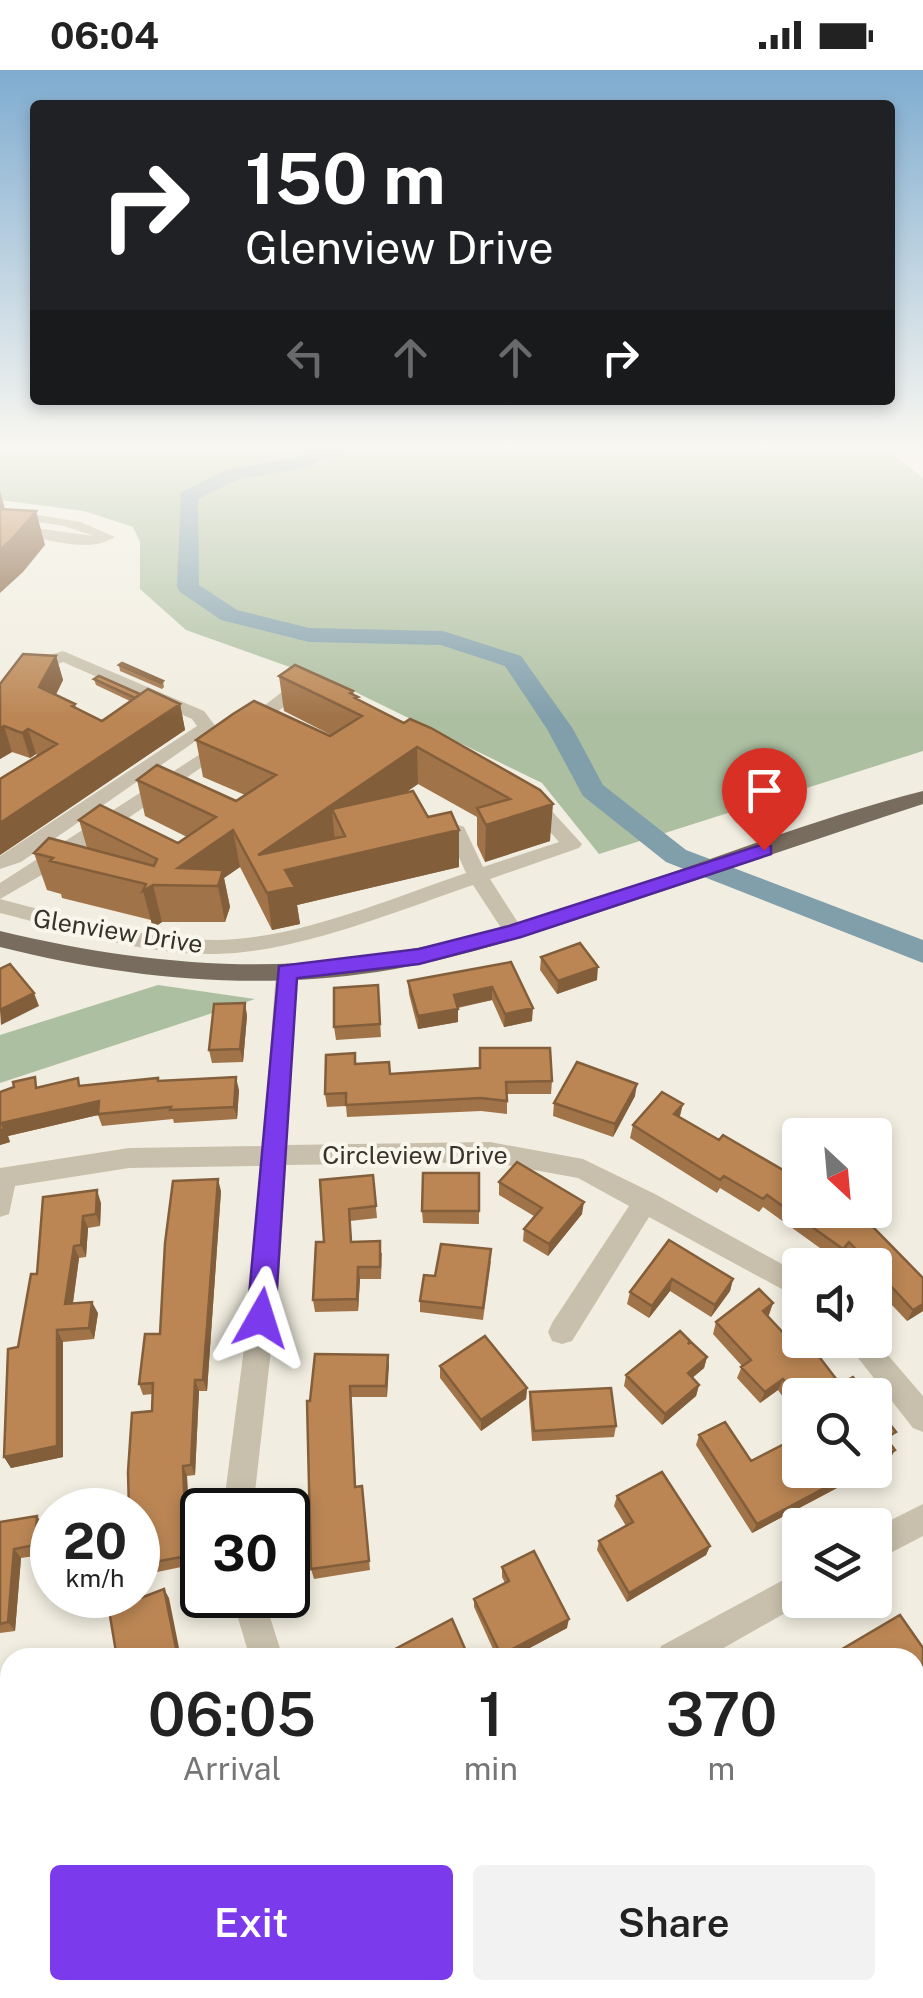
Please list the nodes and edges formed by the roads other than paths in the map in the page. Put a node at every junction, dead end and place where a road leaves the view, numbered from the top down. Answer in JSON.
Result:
{"nodes":[{"id":1,"x":66,"y":538,"type":"edge"},
{"id":2,"x":104,"y":538,"type":"edge"},
{"id":3,"x":327,"y":695,"type":"edge"},
{"id":4,"x":0,"y":699,"type":"edge"},
{"id":5,"x":510,"y":786,"type":"edge"},
{"id":6,"x":923,"y":797,"type":"edge"},
{"id":7,"x":441,"y":825,"type":"edge"},
{"id":8,"x":0,"y":862,"type":"edge"},
{"id":9,"x":477,"y":875,"type":"junction"},
{"id":10,"x":0,"y":892,"type":"edge"},
{"id":11,"x":0,"y":906,"type":"edge"},
{"id":12,"x":514,"y":932,"type":"junction"},
{"id":13,"x":0,"y":938,"type":"edge"},
{"id":14,"x":242,"y":945,"type":"junction"},
{"id":15,"x":286,"y":971,"type":"junction"},
{"id":16,"x":240,"y":974,"type":"junction"},
{"id":17,"x":274,"y":1155,"type":"junction"},
{"id":18,"x":2,"y":1177,"type":"edge"},
{"id":19,"x":646,"y":1201,"type":"junction"},
{"id":20,"x":0,"y":1206,"type":"edge"},
{"id":21,"x":782,"y":1277,"type":"edge"},
{"id":22,"x":562,"y":1332,"type":"dead end"},
{"id":23,"x":873,"y":1358,"type":"edge"},
{"id":24,"x":923,"y":1418,"type":"edge"},
{"id":25,"x":241,"y":1488,"type":"edge"},
{"id":26,"x":923,"y":1519,"type":"edge"},
{"id":27,"x":892,"y":1536,"type":"edge"},
{"id":28,"x":782,"y":1597,"type":"edge"},
{"id":29,"x":254,"y":1618,"type":"edge"},
{"id":30,"x":264,"y":1648,"type":"edge"},
{"id":31,"x":691,"y":1648,"type":"edge"}],
"edges":[{"from":1,"to":2,"type":"street"},
{"from":3,"to":10,"type":"street"},
{"from":4,"to":8,"type":"street"},
{"from":5,"to":9,"type":"street"},
{"from":6,"to":12,"type":"main road","name":"Glenview Drive"},
{"from":7,"to":9,"type":"street"},
{"from":9,"to":12,"type":"street"},
{"from":9,"to":14,"type":"street"},
{"from":11,"to":14,"type":"street"},
{"from":12,"to":15,"type":"main road","name":"Glenview Drive"},
{"from":13,"to":16,"type":"main road","name":"Glenview Drive"},
{"from":14,"to":16,"type":"street"},
{"from":15,"to":16,"type":"main road","name":"Glenview Drive"},
{"from":15,"to":17,"type":"street"},
{"from":17,"to":18,"type":"street","name":"Circleview Drive"},
{"from":17,"to":19,"type":"street","name":"Circleview Drive"},
{"from":17,"to":25,"type":"street"},
{"from":18,"to":20,"type":"street"},
{"from":19,"to":21,"type":"street","name":"Circleview Drive"},
{"from":19,"to":22,"type":"street"},
{"from":23,"to":24,"type":"street"},
{"from":26,"to":27,"type":"street"},
{"from":28,"to":31,"type":"street"},
{"from":29,"to":30,"type":"street"}]}
